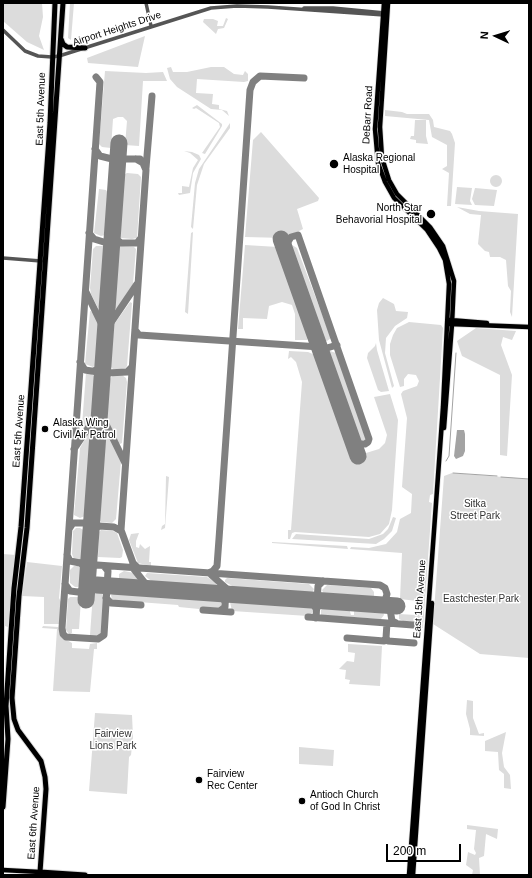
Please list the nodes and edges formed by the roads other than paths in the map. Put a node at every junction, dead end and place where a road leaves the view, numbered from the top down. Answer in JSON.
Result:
{"nodes":[{"id":1,"x":55,"y":3,"type":"edge"},
{"id":2,"x":63,"y":3,"type":"edge"},
{"id":3,"x":146,"y":3,"type":"edge"},
{"id":4,"x":384,"y":3,"type":"edge"},
{"id":5,"x":388,"y":3,"type":"edge"},
{"id":6,"x":384,"y":14,"type":"junction"},
{"id":7,"x":151,"y":26,"type":"junction"},
{"id":8,"x":3,"y":30,"type":"edge"},
{"id":9,"x":60,"y":38,"type":"junction"},
{"id":10,"x":85,"y":48,"type":"junction"},
{"id":11,"x":59,"y":56,"type":"junction"},
{"id":12,"x":52,"y":57,"type":"junction"},
{"id":13,"x":3,"y":258,"type":"edge"},
{"id":14,"x":43,"y":261,"type":"junction"},
{"id":15,"x":446,"y":322,"type":"junction"},
{"id":16,"x":453,"y":322,"type":"junction"},
{"id":17,"x":529,"y":327,"type":"edge"},
{"id":18,"x":14,"y":661,"type":"joint"},
{"id":19,"x":3,"y":807,"type":"edge"},
{"id":20,"x":3,"y":870,"type":"edge"},
{"id":21,"x":40,"y":874,"type":"edge"},
{"id":22,"x":85,"y":875,"type":"edge"},
{"id":23,"x":409,"y":875,"type":"edge"},
{"id":24,"x":413,"y":875,"type":"edge"}],
"edges":[{"from":1,"to":12,"type":"highway","name":"East 5th Avenue"},
{"from":2,"to":9,"type":"highway","name":"East 5th Avenue"},
{"from":3,"to":7,"type":"street"},
{"from":4,"to":6,"type":"main road","name":"DeBarr Road"},
{"from":5,"to":6,"type":"main road","name":"DeBarr Road"},
{"from":6,"to":7,"type":"street","name":"Airport Heights Drive"},
{"from":6,"to":15,"type":"main road","name":"DeBarr Road"},
{"from":6,"to":16,"type":"main road","name":"DeBarr Road"},
{"from":7,"to":10,"type":"street","name":"Airport Heights Drive"},
{"from":8,"to":12,"type":"street","name":"Airport Heights Drive"},
{"from":9,"to":10,"type":"highway"},
{"from":9,"to":11,"type":"highway","name":"East 5th Avenue"},
{"from":10,"to":11,"type":"street","name":"Airport Heights Drive"},
{"from":11,"to":12,"type":"street","name":"Airport Heights Drive"},
{"from":11,"to":14,"type":"highway","name":"East 5th Avenue"},
{"from":12,"to":14,"type":"highway","name":"East 5th Avenue"},
{"from":13,"to":14,"type":"street"},
{"from":14,"to":18,"type":"highway","name":"East 5th Avenue"},
{"from":14,"to":19,"type":"highway","name":"East 5th Avenue"},
{"from":15,"to":16,"type":"main road"},
{"from":15,"to":23,"type":"main road","name":"East 15th Avenue"},
{"from":16,"to":17,"type":"main road"},
{"from":16,"to":24,"type":"main road","name":"East 15th Avenue"},
{"from":18,"to":21,"type":"highway","name":"East 6th Avenue"},
{"from":20,"to":21,"type":"main road"},
{"from":21,"to":22,"type":"highway"}]}
